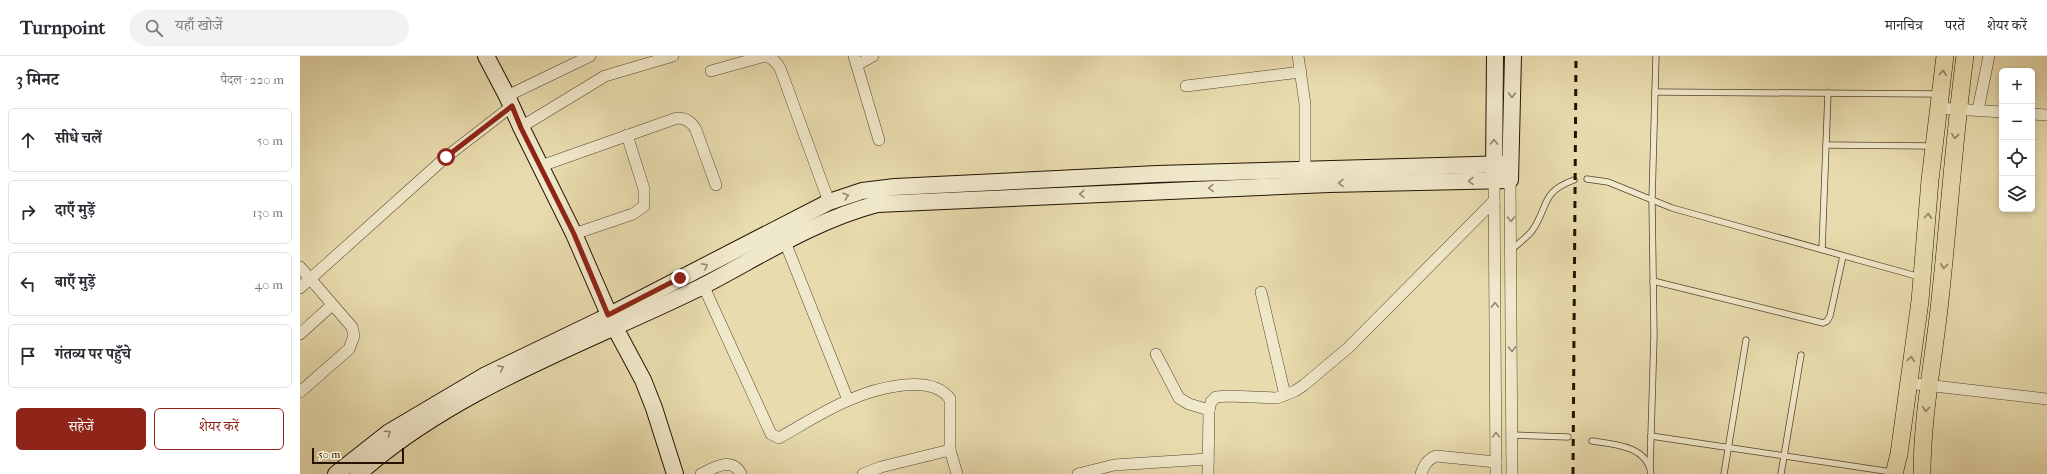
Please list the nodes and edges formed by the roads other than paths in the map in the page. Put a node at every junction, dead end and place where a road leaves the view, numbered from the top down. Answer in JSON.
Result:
{"nodes":[{"id":1,"x":486,"y":56,"type":"edge"},
{"id":2,"x":590,"y":56,"type":"edge"},
{"id":3,"x":672,"y":56,"type":"edge"},
{"id":4,"x":769,"y":56,"type":"edge"},
{"id":5,"x":873,"y":56,"type":"edge"},
{"id":6,"x":1298,"y":56,"type":"edge"},
{"id":7,"x":1495,"y":56,"type":"edge"},
{"id":8,"x":1513,"y":56,"type":"edge"},
{"id":9,"x":1656,"y":56,"type":"edge"},
{"id":10,"x":1945,"y":56,"type":"edge"},
{"id":11,"x":1966,"y":56,"type":"edge"},
{"id":12,"x":1989,"y":56,"type":"edge"},
{"id":13,"x":661,"y":58,"type":"edge"},
{"id":14,"x":855,"y":60,"type":"edge"},
{"id":15,"x":711,"y":71,"type":"dead end"},
{"id":16,"x":1301,"y":72,"type":"junction"},
{"id":17,"x":1186,"y":86,"type":"dead end"},
{"id":18,"x":1655,"y":92,"type":"junction"},
{"id":19,"x":1828,"y":93,"type":"junction"},
{"id":20,"x":510,"y":101,"type":"junction"},
{"id":21,"x":1939,"y":101,"type":"junction"},
{"id":22,"x":1958,"y":109,"type":"junction"},
{"id":23,"x":1978,"y":110,"type":"junction"},
{"id":24,"x":1999,"y":112,"type":"edge"},
{"id":25,"x":2035,"y":114,"type":"edge"},
{"id":26,"x":2047,"y":115,"type":"edge"},
{"id":27,"x":521,"y":128,"type":"junction"},
{"id":28,"x":627,"y":135,"type":"junction"},
{"id":29,"x":879,"y":140,"type":"dead end"},
{"id":30,"x":1826,"y":144,"type":"junction"},
{"id":31,"x":1934,"y":146,"type":"junction"},
{"id":32,"x":1510,"y":164,"type":"junction"},
{"id":33,"x":1493,"y":165,"type":"junction"},
{"id":34,"x":541,"y":166,"type":"junction"},
{"id":35,"x":1305,"y":170,"type":"junction"},
{"id":36,"x":1587,"y":179,"type":"dead end"},
{"id":37,"x":1510,"y":180,"type":"junction"},
{"id":38,"x":1574,"y":180,"type":"dead end"},
{"id":39,"x":1494,"y":181,"type":"junction"},
{"id":40,"x":716,"y":185,"type":"dead end"},
{"id":41,"x":1652,"y":200,"type":"junction"},
{"id":42,"x":1494,"y":201,"type":"junction"},
{"id":43,"x":829,"y":202,"type":"junction"},
{"id":44,"x":574,"y":234,"type":"junction"},
{"id":45,"x":785,"y":242,"type":"junction"},
{"id":46,"x":1511,"y":250,"type":"junction"},
{"id":47,"x":1822,"y":250,"type":"junction"},
{"id":48,"x":1843,"y":256,"type":"junction"},
{"id":49,"x":300,"y":267,"type":"edge"},
{"id":50,"x":309,"y":278,"type":"junction"},
{"id":51,"x":1922,"y":278,"type":"junction"},
{"id":52,"x":1653,"y":281,"type":"junction"},
{"id":53,"x":703,"y":285,"type":"junction"},
{"id":54,"x":300,"y":288,"type":"edge"},
{"id":55,"x":1261,"y":292,"type":"dead end"},
{"id":56,"x":332,"y":305,"type":"junction"},
{"id":57,"x":611,"y":320,"type":"junction"},
{"id":58,"x":300,"y":334,"type":"edge"},
{"id":59,"x":1746,"y":340,"type":"dead end"},
{"id":60,"x":1156,"y":354,"type":"dead end"},
{"id":61,"x":1801,"y":355,"type":"dead end"},
{"id":62,"x":1908,"y":383,"type":"junction"},
{"id":63,"x":1928,"y":385,"type":"junction"},
{"id":64,"x":300,"y":392,"type":"edge"},
{"id":65,"x":1285,"y":395,"type":"junction"},
{"id":66,"x":2047,"y":399,"type":"edge"},
{"id":67,"x":848,"y":400,"type":"junction"},
{"id":68,"x":1209,"y":410,"type":"junction"},
{"id":69,"x":1512,"y":435,"type":"junction"},
{"id":70,"x":1651,"y":436,"type":"junction"},
{"id":71,"x":1568,"y":437,"type":"dead end"},
{"id":72,"x":1592,"y":441,"type":"dead end"},
{"id":73,"x":1727,"y":447,"type":"junction"},
{"id":74,"x":950,"y":450,"type":"junction"},
{"id":75,"x":1784,"y":456,"type":"junction"},
{"id":76,"x":1208,"y":459,"type":"junction"},
{"id":77,"x":1496,"y":462,"type":"junction"},
{"id":78,"x":880,"y":470,"type":"edge"},
{"id":79,"x":1650,"y":471,"type":"edge"},
{"id":80,"x":1894,"y":473,"type":"edge"},
{"id":81,"x":336,"y":474,"type":"edge"},
{"id":82,"x":358,"y":474,"type":"edge"},
{"id":83,"x":676,"y":474,"type":"edge"},
{"id":84,"x":701,"y":474,"type":"edge"},
{"id":85,"x":741,"y":474,"type":"edge"},
{"id":86,"x":863,"y":474,"type":"edge"},
{"id":87,"x":957,"y":474,"type":"edge"},
{"id":88,"x":1078,"y":474,"type":"edge"},
{"id":89,"x":1208,"y":474,"type":"edge"},
{"id":90,"x":1421,"y":474,"type":"edge"},
{"id":91,"x":1496,"y":474,"type":"edge"},
{"id":92,"x":1512,"y":474,"type":"edge"},
{"id":93,"x":1724,"y":474,"type":"edge"},
{"id":94,"x":1781,"y":474,"type":"edge"},
{"id":95,"x":1922,"y":474,"type":"edge"}],
"edges":[{"from":1,"to":20,"type":"main road"},
{"from":2,"to":20,"type":"street"},
{"from":3,"to":13,"type":"street"},
{"from":4,"to":15,"type":"street"},
{"from":4,"to":43,"type":"street"},
{"from":5,"to":14,"type":"street"},
{"from":6,"to":16,"type":"street"},
{"from":33,"to":7,"type":"main road","one_way":true},
{"from":8,"to":32,"type":"main road","one_way":true},
{"from":9,"to":18,"type":"lane"},
{"from":21,"to":10,"type":"main road","one_way":true},
{"from":11,"to":22,"type":"main road"},
{"from":12,"to":23,"type":"street"},
{"from":13,"to":27,"type":"street"},
{"from":14,"to":29,"type":"street"},
{"from":16,"to":17,"type":"street"},
{"from":16,"to":35,"type":"street"},
{"from":18,"to":19,"type":"lane"},
{"from":18,"to":41,"type":"lane"},
{"from":19,"to":21,"type":"lane"},
{"from":19,"to":30,"type":"lane"},
{"from":20,"to":27,"type":"main road"},
{"from":20,"to":50,"type":"street"},
{"from":21,"to":22,"type":"street"},
{"from":21,"to":31,"type":"main road"},
{"from":22,"to":23,"type":"street"},
{"from":22,"to":63,"type":"main road","one_way":true},
{"from":23,"to":24,"type":"street"},
{"from":25,"to":26,"type":"street"},
{"from":27,"to":34,"type":"main road"},
{"from":28,"to":34,"type":"street"},
{"from":28,"to":40,"type":"street"},
{"from":28,"to":44,"type":"street"},
{"from":30,"to":31,"type":"lane"},
{"from":30,"to":47,"type":"lane"},
{"from":51,"to":31,"type":"main road","one_way":true},
{"from":32,"to":33,"type":"main road"},
{"from":32,"to":37,"type":"main road"},
{"from":33,"to":35,"type":"main road"},
{"from":33,"to":39,"type":"main road"},
{"from":34,"to":44,"type":"main road"},
{"from":43,"to":35,"type":"main road","one_way":true},
{"from":36,"to":41,"type":"lane"},
{"from":37,"to":39,"type":"main road"},
{"from":37,"to":46,"type":"street","one_way":true},
{"from":38,"to":46,"type":"lane"},
{"from":39,"to":42,"type":"street"},
{"from":39,"to":45,"type":"main road","one_way":true},
{"from":41,"to":47,"type":"lane"},
{"from":41,"to":52,"type":"lane"},
{"from":42,"to":65,"type":"street"},
{"from":77,"to":42,"type":"street","one_way":true},
{"from":57,"to":43,"type":"main road","one_way":true},
{"from":44,"to":57,"type":"main road"},
{"from":45,"to":53,"type":"main road"},
{"from":45,"to":67,"type":"street"},
{"from":46,"to":69,"type":"street","one_way":true},
{"from":47,"to":48,"type":"lane"},
{"from":48,"to":51,"type":"lane"},
{"from":48,"to":52,"type":"lane"},
{"from":49,"to":50,"type":"street"},
{"from":50,"to":54,"type":"street"},
{"from":50,"to":56,"type":"street"},
{"from":62,"to":51,"type":"main road","one_way":true},
{"from":52,"to":70,"type":"lane"},
{"from":53,"to":57,"type":"main road"},
{"from":53,"to":67,"type":"street"},
{"from":55,"to":65,"type":"street"},
{"from":56,"to":58,"type":"street"},
{"from":56,"to":64,"type":"street"},
{"from":81,"to":57,"type":"main road","one_way":true},
{"from":57,"to":82,"type":"main road"},
{"from":57,"to":83,"type":"main road"},
{"from":59,"to":73,"type":"lane"},
{"from":60,"to":68,"type":"street"},
{"from":61,"to":75,"type":"lane"},
{"from":62,"to":63,"type":"street"},
{"from":62,"to":80,"type":"main road"},
{"from":63,"to":66,"type":"street"},
{"from":63,"to":95,"type":"main road","one_way":true},
{"from":65,"to":68,"type":"street"},
{"from":67,"to":74,"type":"street"},
{"from":68,"to":76,"type":"street"},
{"from":69,"to":71,"type":"lane"},
{"from":69,"to":92,"type":"street"},
{"from":70,"to":73,"type":"lane"},
{"from":70,"to":79,"type":"lane"},
{"from":72,"to":79,"type":"lane"},
{"from":73,"to":75,"type":"lane"},
{"from":73,"to":93,"type":"lane"},
{"from":74,"to":78,"type":"street"},
{"from":74,"to":87,"type":"street"},
{"from":75,"to":80,"type":"lane"},
{"from":75,"to":94,"type":"lane"},
{"from":76,"to":88,"type":"street"},
{"from":76,"to":89,"type":"street"},
{"from":77,"to":90,"type":"street"},
{"from":77,"to":91,"type":"street"},
{"from":78,"to":86,"type":"street"},
{"from":84,"to":85,"type":"street"}]}
